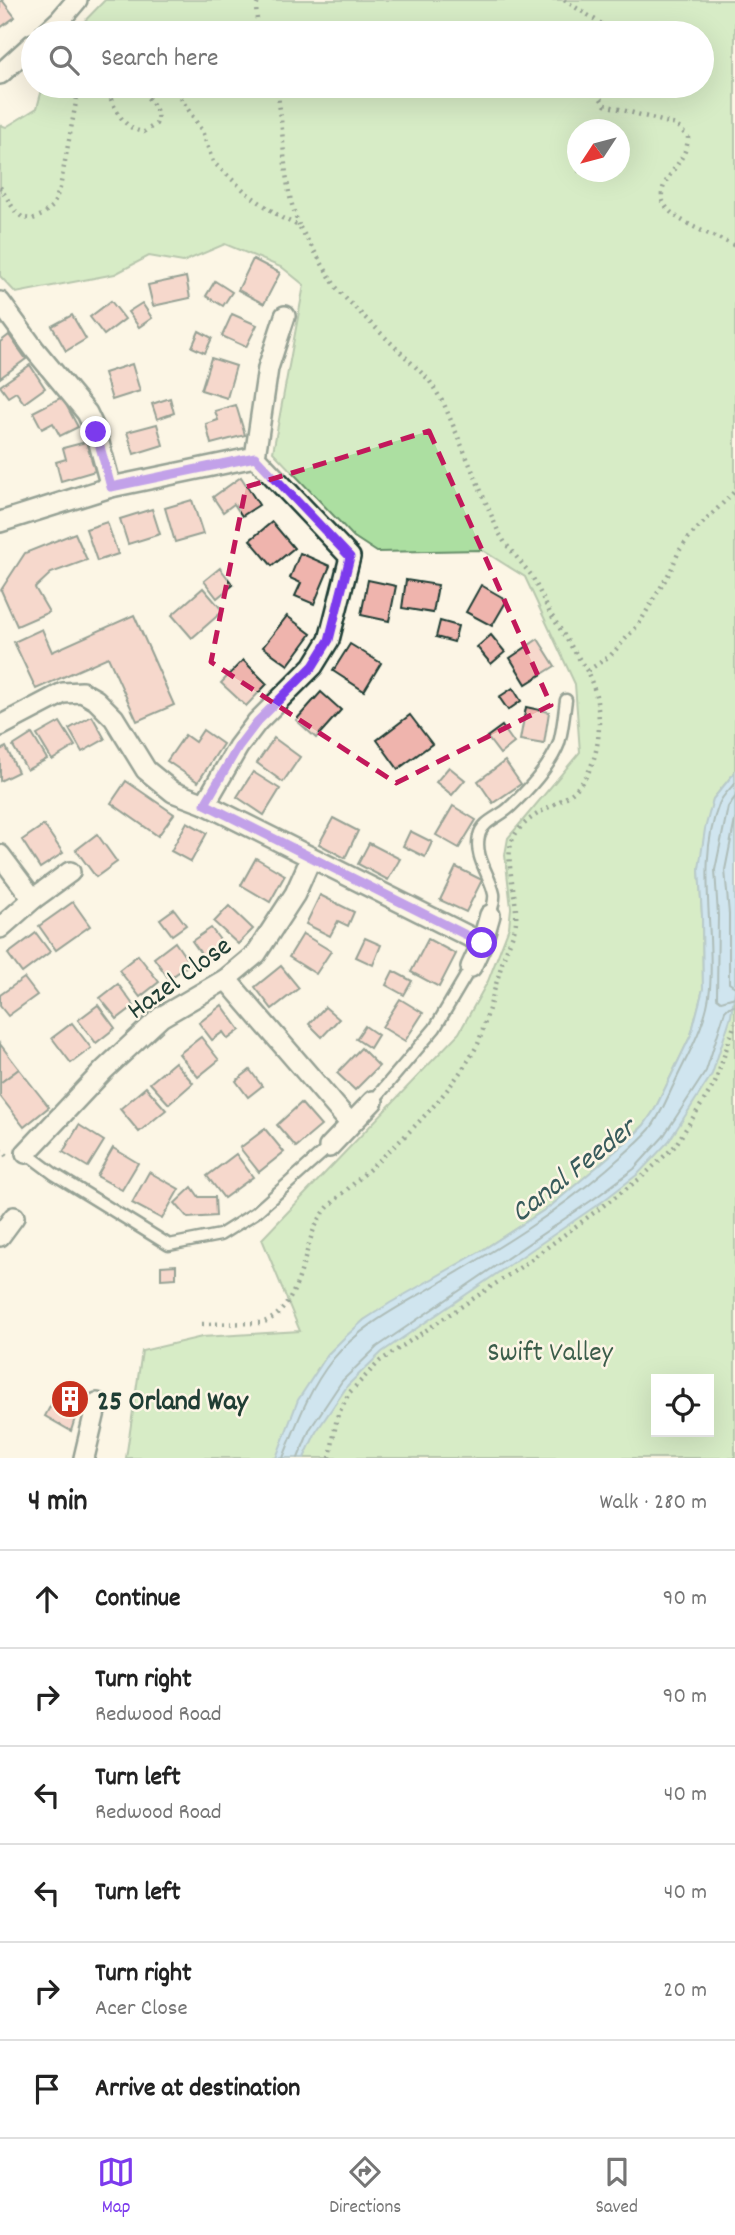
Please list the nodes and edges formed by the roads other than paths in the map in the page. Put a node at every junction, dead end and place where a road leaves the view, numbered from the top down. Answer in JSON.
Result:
{"nodes":[{"id":1,"x":77,"y":0,"type":"edge"},
{"id":2,"x":59,"y":21,"type":"edge"},
{"id":3,"x":21,"y":55,"type":"edge"},
{"id":4,"x":0,"y":74,"type":"edge"},
{"id":5,"x":0,"y":302,"type":"edge"},
{"id":6,"x":285,"y":316,"type":"dead end"},
{"id":7,"x":255,"y":457,"type":"junction"},
{"id":8,"x":111,"y":487,"type":"junction"},
{"id":9,"x":0,"y":522,"type":"edge"},
{"id":10,"x":566,"y":700,"type":"dead end"},
{"id":11,"x":0,"y":726,"type":"edge"},
{"id":12,"x":205,"y":804,"type":"junction"},
{"id":13,"x":0,"y":855,"type":"edge"},
{"id":14,"x":311,"y":858,"type":"junction"},
{"id":15,"x":70,"y":872,"type":"dead end"},
{"id":16,"x":33,"y":899,"type":"junction"},
{"id":17,"x":490,"y":915,"type":"joint"},
{"id":18,"x":0,"y":928,"type":"edge"},
{"id":19,"x":482,"y":943,"type":"junction"},
{"id":20,"x":471,"y":967,"type":"joint"},
{"id":21,"x":226,"y":979,"type":"junction"},
{"id":22,"x":373,"y":1101,"type":"joint"},
{"id":23,"x":350,"y":1124,"type":"junction"},
{"id":24,"x":329,"y":1147,"type":"joint"},
{"id":25,"x":26,"y":1153,"type":"joint"},
{"id":26,"x":14,"y":1217,"type":"dead end"},
{"id":27,"x":0,"y":1236,"type":"edge"},
{"id":28,"x":97,"y":1403,"type":"dead end"},
{"id":29,"x":84,"y":1458,"type":"edge"}],
"edges":[{"from":1,"to":2,"type":"street"},
{"from":3,"to":4,"type":"street"},
{"from":5,"to":8,"type":"street"},
{"from":6,"to":7,"type":"street"},
{"from":7,"to":8,"type":"street"},
{"from":7,"to":12,"type":"street"},
{"from":8,"to":9,"type":"street"},
{"from":10,"to":17,"type":"lane"},
{"from":11,"to":12,"type":"street"},
{"from":12,"to":14,"type":"street"},
{"from":13,"to":16,"type":"street"},
{"from":14,"to":19,"type":"street"},
{"from":14,"to":21,"type":"street","name":"Hazel Close"},
{"from":15,"to":16,"type":"street"},
{"from":16,"to":18,"type":"street"},
{"from":17,"to":19,"type":"street"},
{"from":19,"to":20,"type":"street"},
{"from":20,"to":22,"type":"lane"},
{"from":21,"to":23,"type":"street"},
{"from":21,"to":25,"type":"street","name":"Hazel Close"},
{"from":22,"to":23,"type":"street"},
{"from":23,"to":24,"type":"street"},
{"from":24,"to":25,"type":"lane"},
{"from":26,"to":27,"type":"street"},
{"from":28,"to":29,"type":"street"}]}
